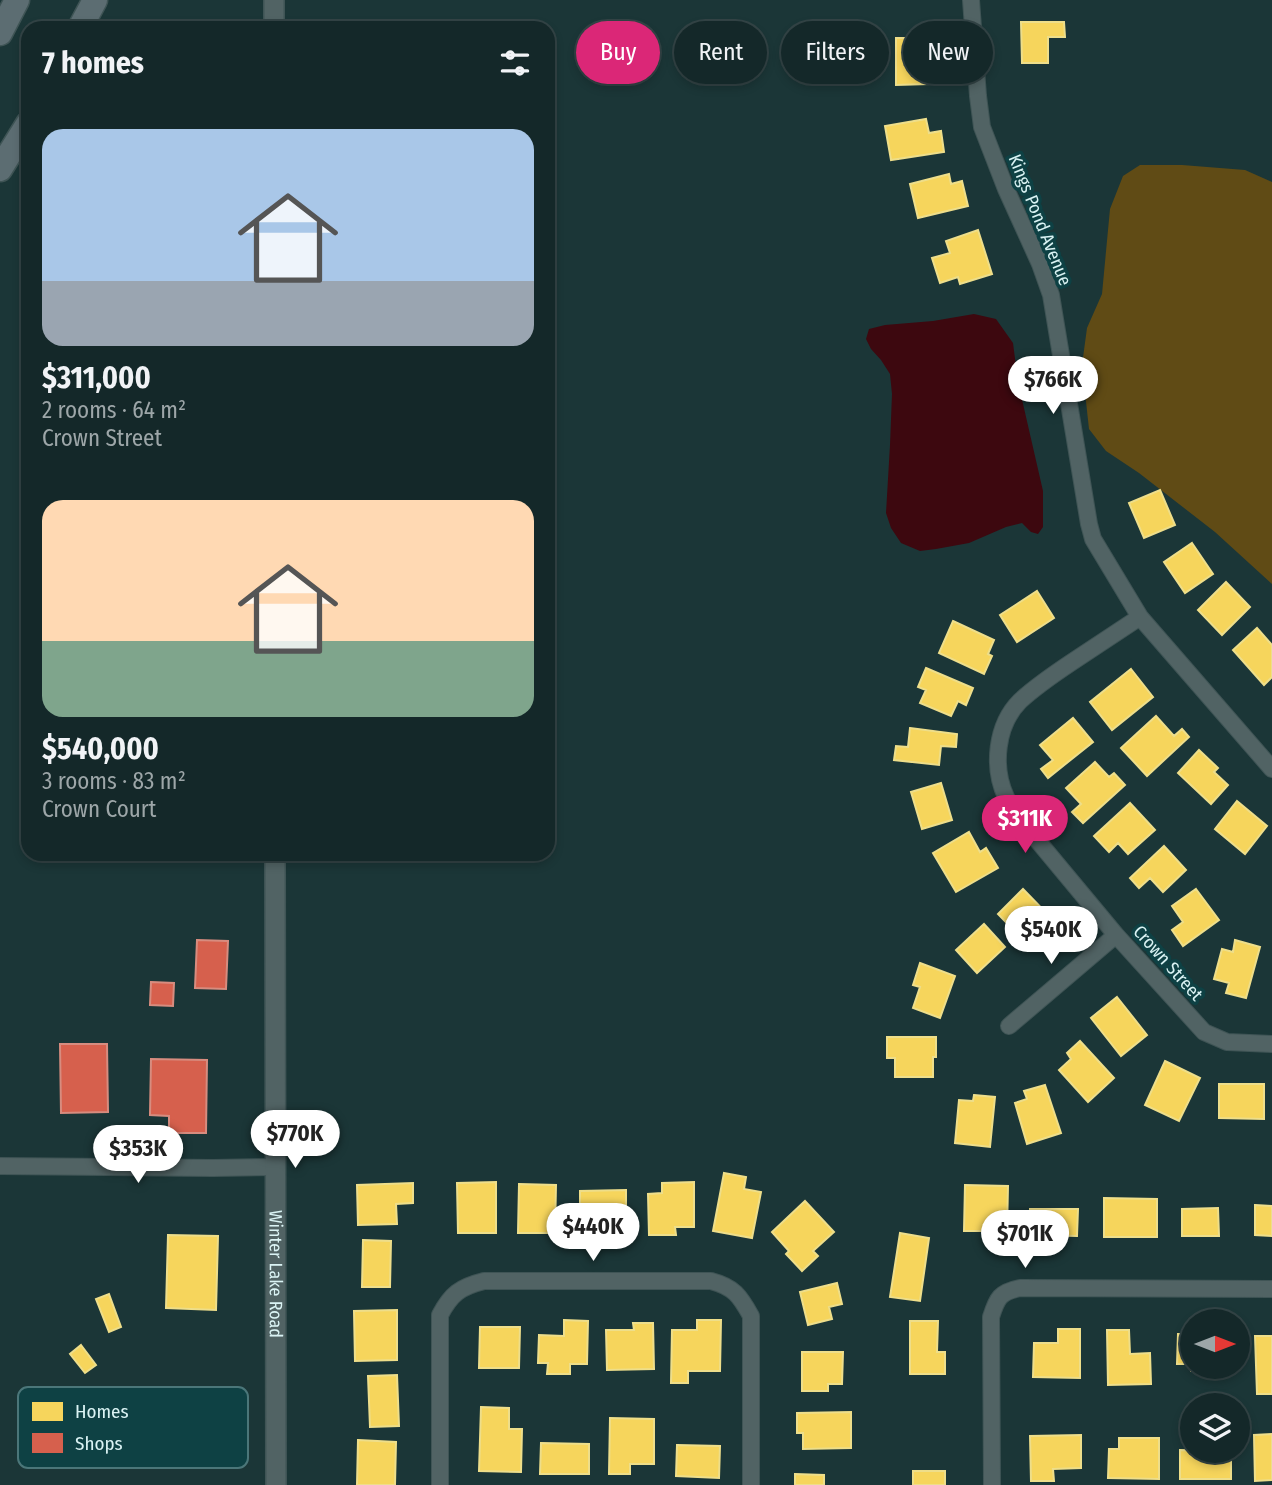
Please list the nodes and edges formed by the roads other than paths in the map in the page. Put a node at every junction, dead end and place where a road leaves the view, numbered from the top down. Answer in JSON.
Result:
{"nodes":[{"id":1,"x":17,"y":0,"type":"edge"},
{"id":2,"x":95,"y":0,"type":"edge"},
{"id":3,"x":274,"y":0,"type":"edge"},
{"id":4,"x":971,"y":0,"type":"edge"},
{"id":5,"x":84,"y":21,"type":"edge"},
{"id":6,"x":274,"y":21,"type":"edge"},
{"id":7,"x":0,"y":33,"type":"edge"},
{"id":8,"x":21,"y":135,"type":"edge"},
{"id":9,"x":0,"y":169,"type":"edge"},
{"id":10,"x":1140,"y":617,"type":"junction"},
{"id":11,"x":1272,"y":769,"type":"edge"},
{"id":12,"x":275,"y":861,"type":"edge"},
{"id":13,"x":1116,"y":935,"type":"junction"},
{"id":14,"x":1009,"y":1026,"type":"dead end"},
{"id":15,"x":1272,"y":1044,"type":"edge"},
{"id":16,"x":0,"y":1166,"type":"edge"},
{"id":17,"x":275,"y":1167,"type":"junction"},
{"id":18,"x":1272,"y":1289,"type":"edge"},
{"id":19,"x":276,"y":1485,"type":"edge"},
{"id":20,"x":440,"y":1485,"type":"edge"},
{"id":21,"x":751,"y":1485,"type":"edge"},
{"id":22,"x":992,"y":1485,"type":"edge"}],
"edges":[{"from":1,"to":7,"type":"main road"},
{"from":2,"to":5,"type":"main road"},
{"from":3,"to":6,"type":"street"},
{"from":4,"to":10,"type":"street","name":"Kings Pond Avenue"},
{"from":8,"to":9,"type":"main road"},
{"from":10,"to":11,"type":"street","name":"Kings Pond Avenue"},
{"from":10,"to":13,"type":"street","name":"Crown Street"},
{"from":12,"to":17,"type":"street","name":"Winter Lake Road"},
{"from":13,"to":14,"type":"street"},
{"from":13,"to":15,"type":"street","name":"Crown Street"},
{"from":16,"to":17,"type":"street"},
{"from":17,"to":19,"type":"street","name":"Winter Lake Road"},
{"from":18,"to":22,"type":"street"},
{"from":20,"to":21,"type":"street"}]}
